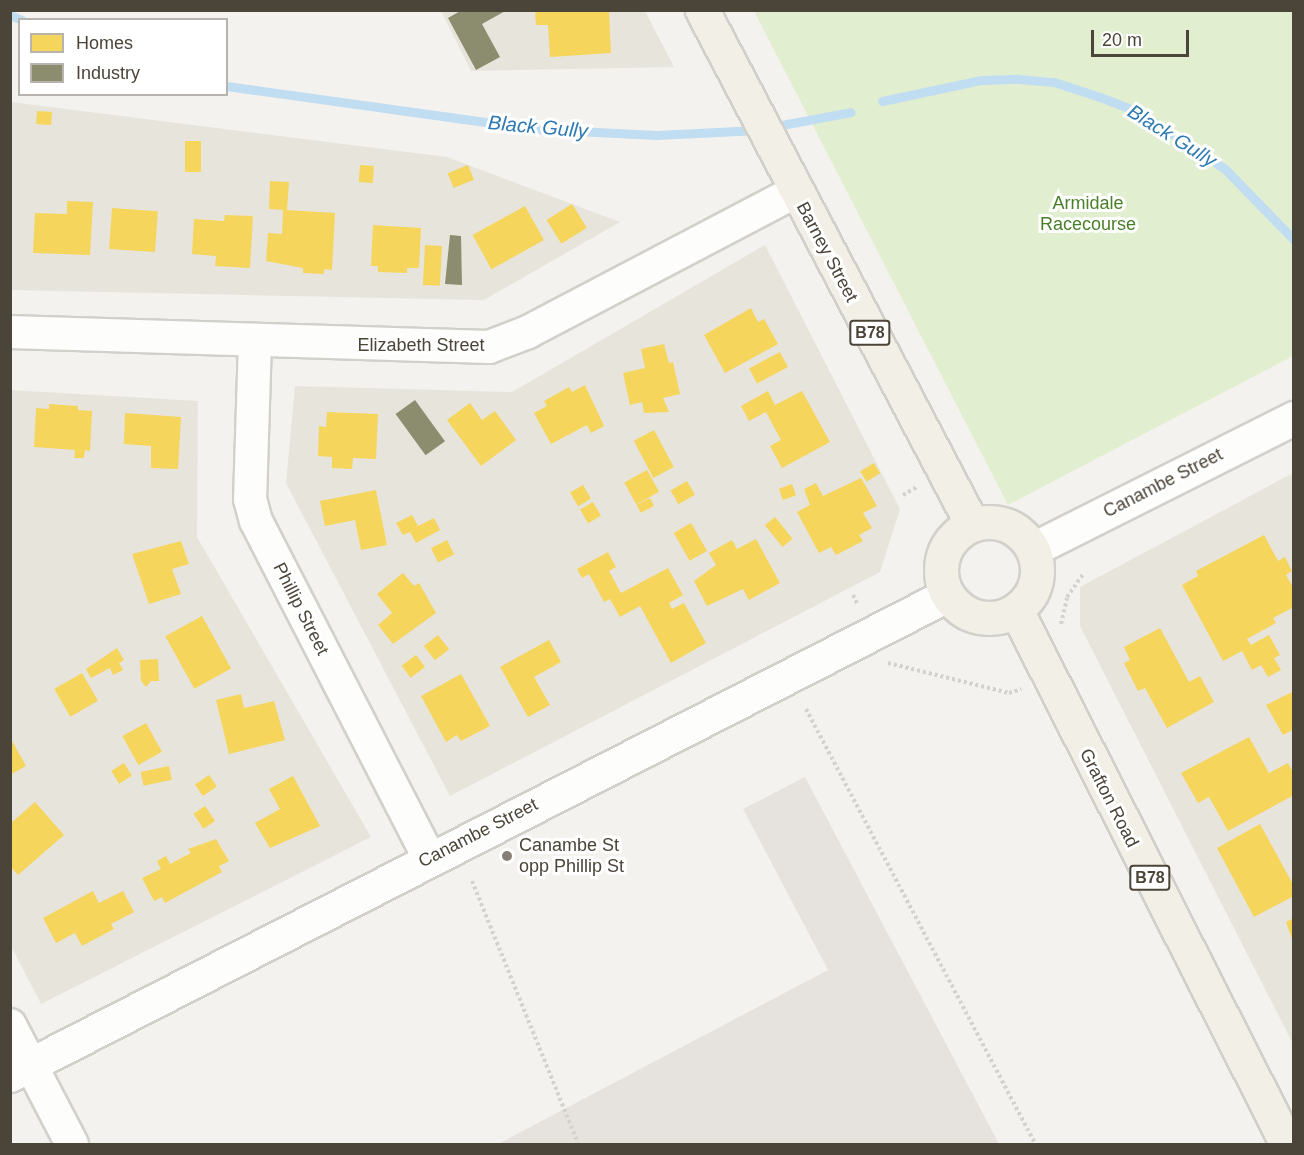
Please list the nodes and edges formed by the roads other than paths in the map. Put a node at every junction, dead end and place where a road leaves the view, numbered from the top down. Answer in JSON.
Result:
{"nodes":[{"id":1,"x":702,"y":10,"type":"edge"},
{"id":2,"x":795,"y":192,"type":"junction"},
{"id":3,"x":10,"y":332,"type":"edge"},
{"id":4,"x":255,"y":341,"type":"junction"},
{"id":5,"x":1293,"y":418,"type":"edge"},
{"id":6,"x":972,"y":524,"type":"junction"},
{"id":7,"x":1033,"y":549,"type":"junction"},
{"id":8,"x":947,"y":595,"type":"junction"},
{"id":9,"x":1016,"y":610,"type":"junction"},
{"id":10,"x":429,"y":858,"type":"junction"},
{"id":11,"x":10,"y":1025,"type":"edge"},
{"id":12,"x":20,"y":1069,"type":"edge"},
{"id":13,"x":72,"y":1144,"type":"edge"},
{"id":14,"x":1287,"y":1144,"type":"edge"}],
"edges":[{"from":1,"to":2,"type":"main road","name":"Barney Street","number":"B78"},
{"from":2,"to":4,"type":"street","name":"Elizabeth Street"},
{"from":2,"to":6,"type":"main road","name":"Barney Street","number":"B78"},
{"from":3,"to":4,"type":"street","name":"Elizabeth Street"},
{"from":4,"to":10,"type":"street","name":"Phillip Street"},
{"from":5,"to":7,"type":"street","name":"Canambe Street"},
{"from":6,"to":7,"type":"main road"},
{"from":6,"to":8,"type":"main road"},
{"from":7,"to":9,"type":"main road"},
{"from":8,"to":9,"type":"main road"},
{"from":8,"to":10,"type":"street","name":"Canambe Street"},
{"from":9,"to":14,"type":"main road","name":"Grafton Road","number":"B78"},
{"from":10,"to":12,"type":"street","name":"Canambe Street"},
{"from":11,"to":12,"type":"street"},
{"from":12,"to":13,"type":"street"}]}
